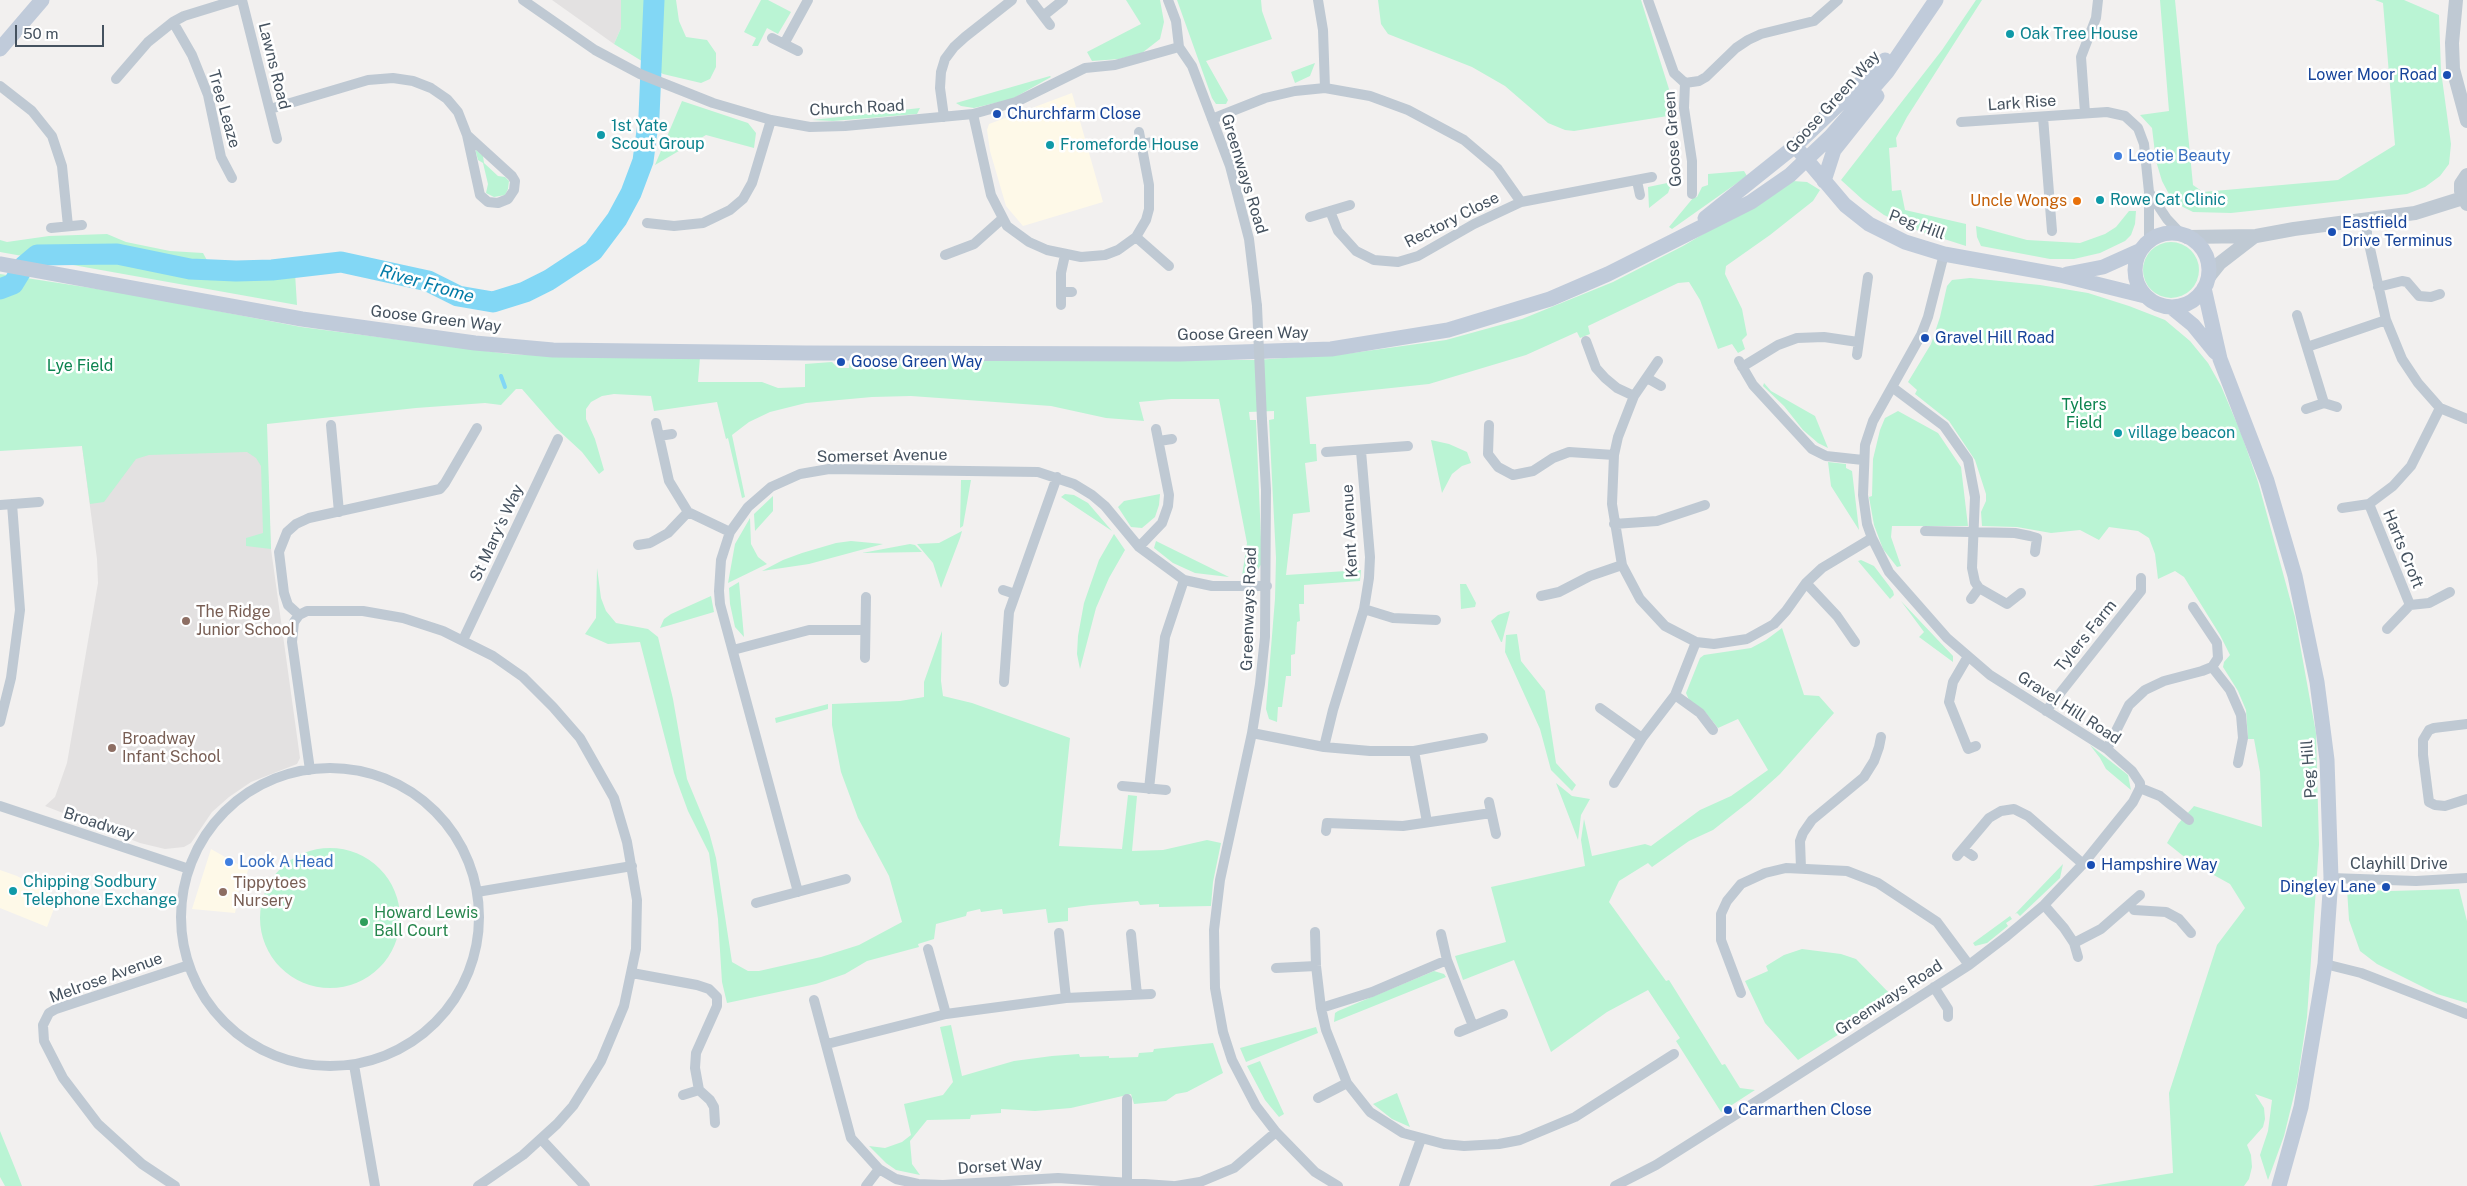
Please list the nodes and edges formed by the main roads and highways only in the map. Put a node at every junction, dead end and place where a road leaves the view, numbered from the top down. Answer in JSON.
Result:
{"nodes":[{"id":1,"x":42,"y":0,"type":"edge"},
{"id":2,"x":1936,"y":0,"type":"edge"},
{"id":3,"x":1914,"y":32,"type":"junction"},
{"id":4,"x":0,"y":50,"type":"edge"},
{"id":5,"x":1887,"y":72,"type":"junction"},
{"id":6,"x":1795,"y":146,"type":"junction"},
{"id":7,"x":1806,"y":160,"type":"junction"},
{"id":8,"x":1824,"y":181,"type":"junction"},
{"id":9,"x":1691,"y":231,"type":"junction"},
{"id":10,"x":2145,"y":246,"type":"junction"},
{"id":11,"x":4,"y":266,"type":"edge"},
{"id":12,"x":2060,"y":275,"type":"junction"},
{"id":13,"x":2206,"y":283,"type":"junction"},
{"id":14,"x":2145,"y":296,"type":"junction"},
{"id":15,"x":2171,"y":307,"type":"junction"},
{"id":16,"x":2220,"y":359,"type":"junction"},
{"id":17,"x":2279,"y":1186,"type":"edge"}],
"edges":[{"from":1,"to":4,"type":"main road"},
{"from":2,"to":3,"type":"main road","name":"Goose Green Way"},
{"from":3,"to":5,"type":"main road","name":"Goose Green Way"},
{"from":3,"to":6,"type":"main road","name":"Goose Green Way"},
{"from":5,"to":7,"type":"main road","name":"Goose Green Way"},
{"from":5,"to":8,"type":"main road"},
{"from":6,"to":7,"type":"main road","name":"Peg Hill"},
{"from":6,"to":9,"type":"main road","name":"Goose Green Way"},
{"from":7,"to":8,"type":"main road","name":"Peg Hill"},
{"from":7,"to":9,"type":"main road","name":"Goose Green Way"},
{"from":8,"to":12,"type":"main road","name":"Peg Hill"},
{"from":9,"to":11,"type":"main road","name":"Goose Green Way"},
{"from":10,"to":12,"type":"main road","name":"Peg Hill"},
{"from":10,"to":13,"type":"main road"},
{"from":10,"to":14,"type":"main road"},
{"from":12,"to":14,"type":"main road","name":"Peg Hill"},
{"from":13,"to":15,"type":"main road"},
{"from":13,"to":16,"type":"main road"},
{"from":14,"to":15,"type":"main road"},
{"from":15,"to":16,"type":"main road"},
{"from":16,"to":17,"type":"main road","name":"Peg Hill"}]}
